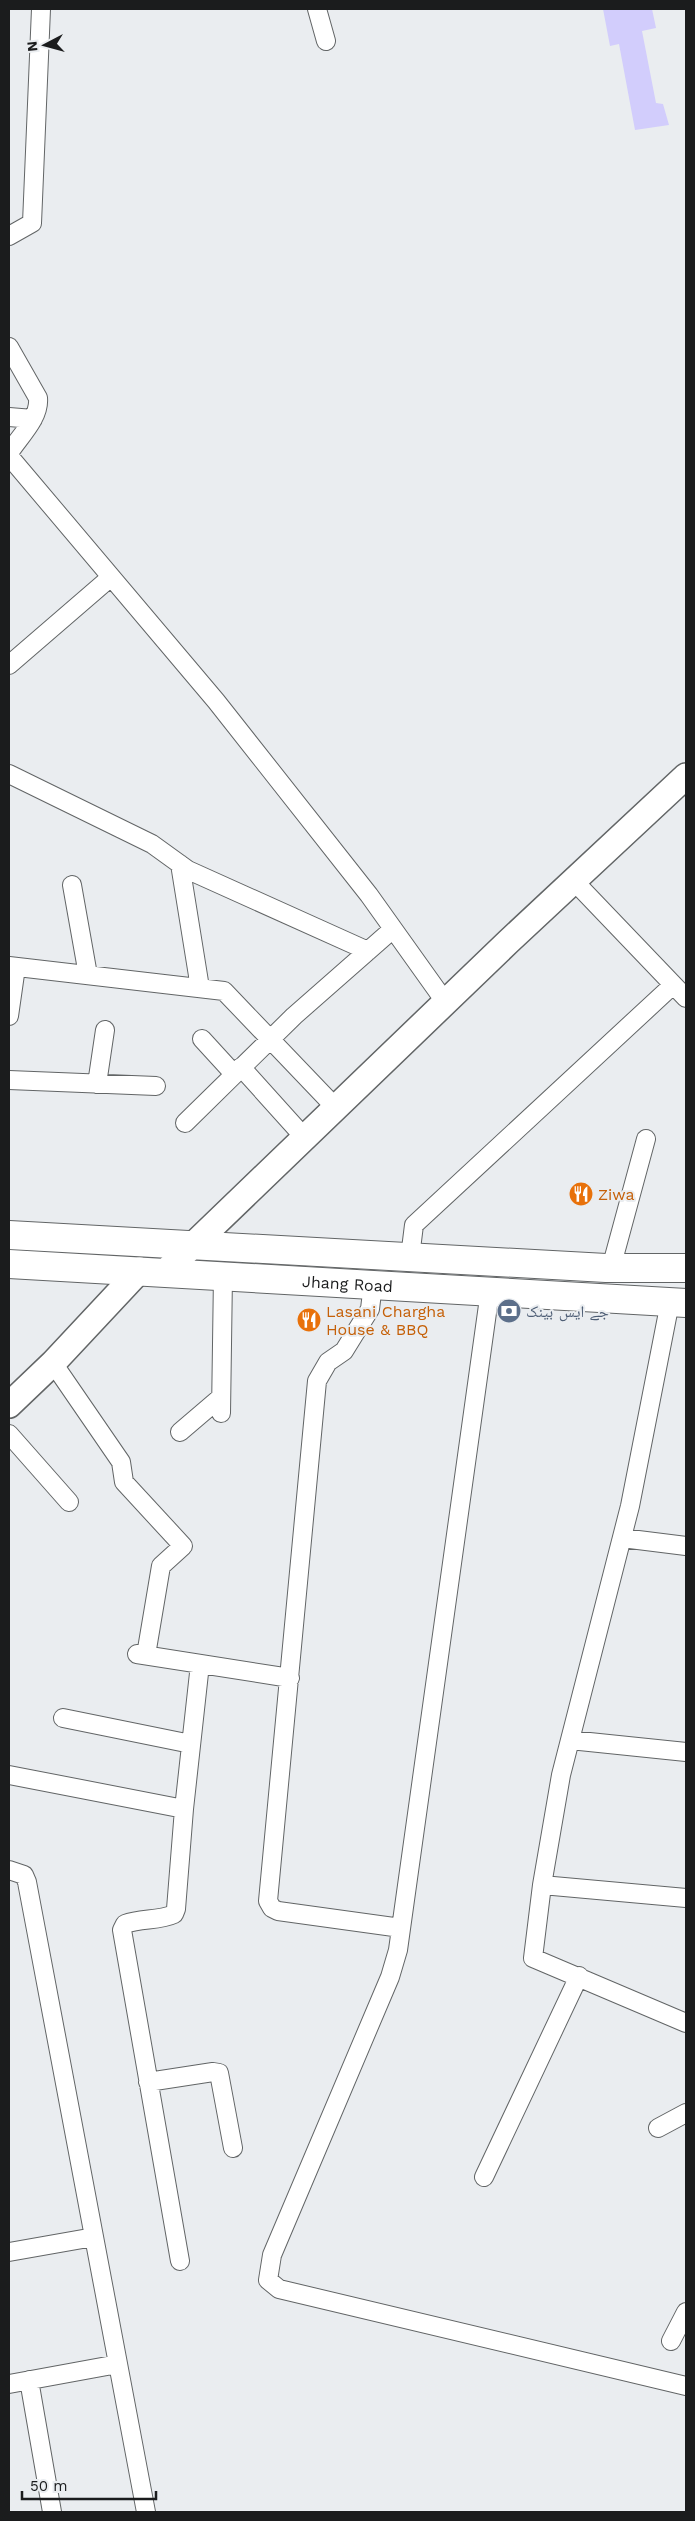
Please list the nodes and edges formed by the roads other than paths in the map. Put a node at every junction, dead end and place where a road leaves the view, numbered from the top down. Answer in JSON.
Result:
{"nodes":[{"id":1,"x":41,"y":9,"type":"edge"},
{"id":2,"x":317,"y":9,"type":"edge"},
{"id":3,"x":326,"y":41,"type":"dead end"},
{"id":4,"x":9,"y":236,"type":"edge"},
{"id":5,"x":9,"y":347,"type":"edge"},
{"id":6,"x":9,"y":417,"type":"edge"},
{"id":7,"x":33,"y":419,"type":"junction"},
{"id":8,"x":9,"y":455,"type":"edge"},
{"id":9,"x":111,"y":577,"type":"junction"},
{"id":10,"x":9,"y":665,"type":"edge"},
{"id":11,"x":9,"y":774,"type":"edge"},
{"id":12,"x":686,"y":776,"type":"edge"},
{"id":13,"x":180,"y":864,"type":"junction"},
{"id":14,"x":574,"y":881,"type":"junction"},
{"id":15,"x":72,"y":885,"type":"dead end"},
{"id":16,"x":393,"y":929,"type":"junction"},
{"id":17,"x":368,"y":951,"type":"junction"},
{"id":18,"x":11,"y":963,"type":"edge"},
{"id":19,"x":88,"y":975,"type":"junction"},
{"id":20,"x":673,"y":985,"type":"junction"},
{"id":21,"x":200,"y":988,"type":"junction"},
{"id":22,"x":686,"y":998,"type":"edge"},
{"id":23,"x":446,"y":1004,"type":"junction"},
{"id":24,"x":9,"y":1016,"type":"edge"},
{"id":25,"x":106,"y":1030,"type":"dead end"},
{"id":26,"x":270,"y":1039,"type":"junction"},
{"id":27,"x":202,"y":1040,"type":"dead end"},
{"id":28,"x":238,"y":1071,"type":"junction"},
{"id":29,"x":9,"y":1080,"type":"edge"},
{"id":30,"x":97,"y":1084,"type":"junction"},
{"id":31,"x":156,"y":1086,"type":"dead end"},
{"id":32,"x":335,"y":1107,"type":"junction"},
{"id":33,"x":185,"y":1123,"type":"dead end"},
{"id":34,"x":304,"y":1137,"type":"junction"},
{"id":35,"x":646,"y":1139,"type":"dead end"},
{"id":36,"x":9,"y":1235,"type":"edge"},
{"id":37,"x":191,"y":1245,"type":"junction"},
{"id":38,"x":410,"y":1257,"type":"junction"},
{"id":39,"x":9,"y":1264,"type":"edge"},
{"id":40,"x":611,"y":1268,"type":"junction"},
{"id":41,"x":686,"y":1268,"type":"edge"},
{"id":42,"x":152,"y":1271,"type":"junction"},
{"id":43,"x":224,"y":1275,"type":"junction"},
{"id":44,"x":373,"y":1284,"type":"junction"},
{"id":45,"x":490,"y":1291,"type":"junction"},
{"id":46,"x":678,"y":1302,"type":"edge"},
{"id":47,"x":53,"y":1363,"type":"junction"},
{"id":48,"x":9,"y":1405,"type":"edge"},
{"id":49,"x":180,"y":1432,"type":"dead end"},
{"id":50,"x":9,"y":1434,"type":"edge"},
{"id":51,"x":68,"y":1502,"type":"dead end"},
{"id":52,"x":622,"y":1538,"type":"junction"},
{"id":53,"x":686,"y":1546,"type":"edge"},
{"id":54,"x":200,"y":1664,"type":"junction"},
{"id":55,"x":290,"y":1678,"type":"junction"},
{"id":56,"x":63,"y":1718,"type":"dead end"},
{"id":57,"x":570,"y":1740,"type":"junction"},
{"id":58,"x":191,"y":1744,"type":"junction"},
{"id":59,"x":686,"y":1752,"type":"edge"},
{"id":60,"x":9,"y":1775,"type":"edge"},
{"id":61,"x":184,"y":1809,"type":"junction"},
{"id":62,"x":9,"y":1870,"type":"edge"},
{"id":63,"x":542,"y":1885,"type":"junction"},
{"id":64,"x":686,"y":1898,"type":"edge"},
{"id":65,"x":401,"y":1928,"type":"junction"},
{"id":66,"x":579,"y":1976,"type":"junction"},
{"id":67,"x":686,"y":2023,"type":"edge"},
{"id":68,"x":148,"y":2082,"type":"junction"},
{"id":69,"x":686,"y":2113,"type":"edge"},
{"id":70,"x":658,"y":2128,"type":"dead end"},
{"id":71,"x":233,"y":2148,"type":"dead end"},
{"id":72,"x":484,"y":2177,"type":"dead end"},
{"id":73,"x":94,"y":2237,"type":"junction"},
{"id":74,"x":9,"y":2252,"type":"edge"},
{"id":75,"x":180,"y":2261,"type":"dead end"},
{"id":76,"x":686,"y":2312,"type":"edge"},
{"id":77,"x":671,"y":2341,"type":"dead end"},
{"id":78,"x":118,"y":2364,"type":"junction"},
{"id":79,"x":29,"y":2380,"type":"junction"},
{"id":80,"x":9,"y":2384,"type":"edge"},
{"id":81,"x":686,"y":2386,"type":"edge"},
{"id":82,"x":52,"y":2512,"type":"edge"},
{"id":83,"x":146,"y":2512,"type":"edge"}],
"edges":[{"from":1,"to":4,"type":"street"},
{"from":2,"to":3,"type":"street"},
{"from":5,"to":7,"type":"street"},
{"from":6,"to":7,"type":"street"},
{"from":7,"to":8,"type":"street"},
{"from":8,"to":9,"type":"street"},
{"from":9,"to":10,"type":"street"},
{"from":9,"to":16,"type":"street"},
{"from":11,"to":13,"type":"street"},
{"from":12,"to":14,"type":"main road"},
{"from":13,"to":17,"type":"street"},
{"from":13,"to":21,"type":"street"},
{"from":14,"to":20,"type":"street"},
{"from":14,"to":23,"type":"main road"},
{"from":15,"to":19,"type":"street"},
{"from":16,"to":17,"type":"street"},
{"from":16,"to":23,"type":"street"},
{"from":17,"to":26,"type":"street"},
{"from":18,"to":19,"type":"street"},
{"from":18,"to":24,"type":"street"},
{"from":19,"to":21,"type":"street"},
{"from":20,"to":22,"type":"street"},
{"from":20,"to":38,"type":"street"},
{"from":21,"to":26,"type":"street"},
{"from":23,"to":32,"type":"main road"},
{"from":25,"to":30,"type":"street"},
{"from":26,"to":28,"type":"street"},
{"from":26,"to":32,"type":"street"},
{"from":27,"to":28,"type":"street"},
{"from":28,"to":33,"type":"street"},
{"from":28,"to":34,"type":"street"},
{"from":29,"to":30,"type":"street"},
{"from":30,"to":31,"type":"street"},
{"from":32,"to":34,"type":"main road"},
{"from":34,"to":37,"type":"main road"},
{"from":35,"to":40,"type":"street"},
{"from":36,"to":37,"type":"main road","name":"Jhang Road"},
{"from":37,"to":38,"type":"main road","name":"Jhang Road"},
{"from":37,"to":42,"type":"main road"},
{"from":38,"to":40,"type":"main road","name":"Jhang Road"},
{"from":39,"to":42,"type":"main road","name":"Jhang Road"},
{"from":40,"to":41,"type":"main road","name":"Jhang Road"},
{"from":42,"to":43,"type":"main road","name":"Jhang Road"},
{"from":42,"to":47,"type":"main road"},
{"from":43,"to":44,"type":"main road","name":"Jhang Road"},
{"from":43,"to":49,"type":"street"},
{"from":44,"to":45,"type":"main road","name":"Jhang Road"},
{"from":44,"to":55,"type":"street"},
{"from":45,"to":46,"type":"main road","name":"Jhang Road"},
{"from":45,"to":65,"type":"street"},
{"from":46,"to":52,"type":"street"},
{"from":47,"to":48,"type":"main road"},
{"from":47,"to":54,"type":"street"},
{"from":50,"to":51,"type":"street"},
{"from":52,"to":53,"type":"street"},
{"from":52,"to":57,"type":"street"},
{"from":54,"to":55,"type":"street"},
{"from":54,"to":58,"type":"street"},
{"from":55,"to":65,"type":"street"},
{"from":56,"to":58,"type":"street"},
{"from":57,"to":59,"type":"street"},
{"from":57,"to":63,"type":"street"},
{"from":58,"to":61,"type":"street"},
{"from":60,"to":61,"type":"street"},
{"from":61,"to":68,"type":"street"},
{"from":62,"to":73,"type":"street"},
{"from":63,"to":64,"type":"street"},
{"from":63,"to":66,"type":"street"},
{"from":65,"to":81,"type":"street"},
{"from":66,"to":67,"type":"street"},
{"from":66,"to":72,"type":"street"},
{"from":68,"to":71,"type":"street"},
{"from":68,"to":75,"type":"street"},
{"from":69,"to":70,"type":"street"},
{"from":73,"to":74,"type":"street"},
{"from":73,"to":78,"type":"street"},
{"from":76,"to":77,"type":"street"},
{"from":78,"to":79,"type":"street"},
{"from":78,"to":83,"type":"street"},
{"from":79,"to":80,"type":"street"},
{"from":79,"to":82,"type":"street"}]}
